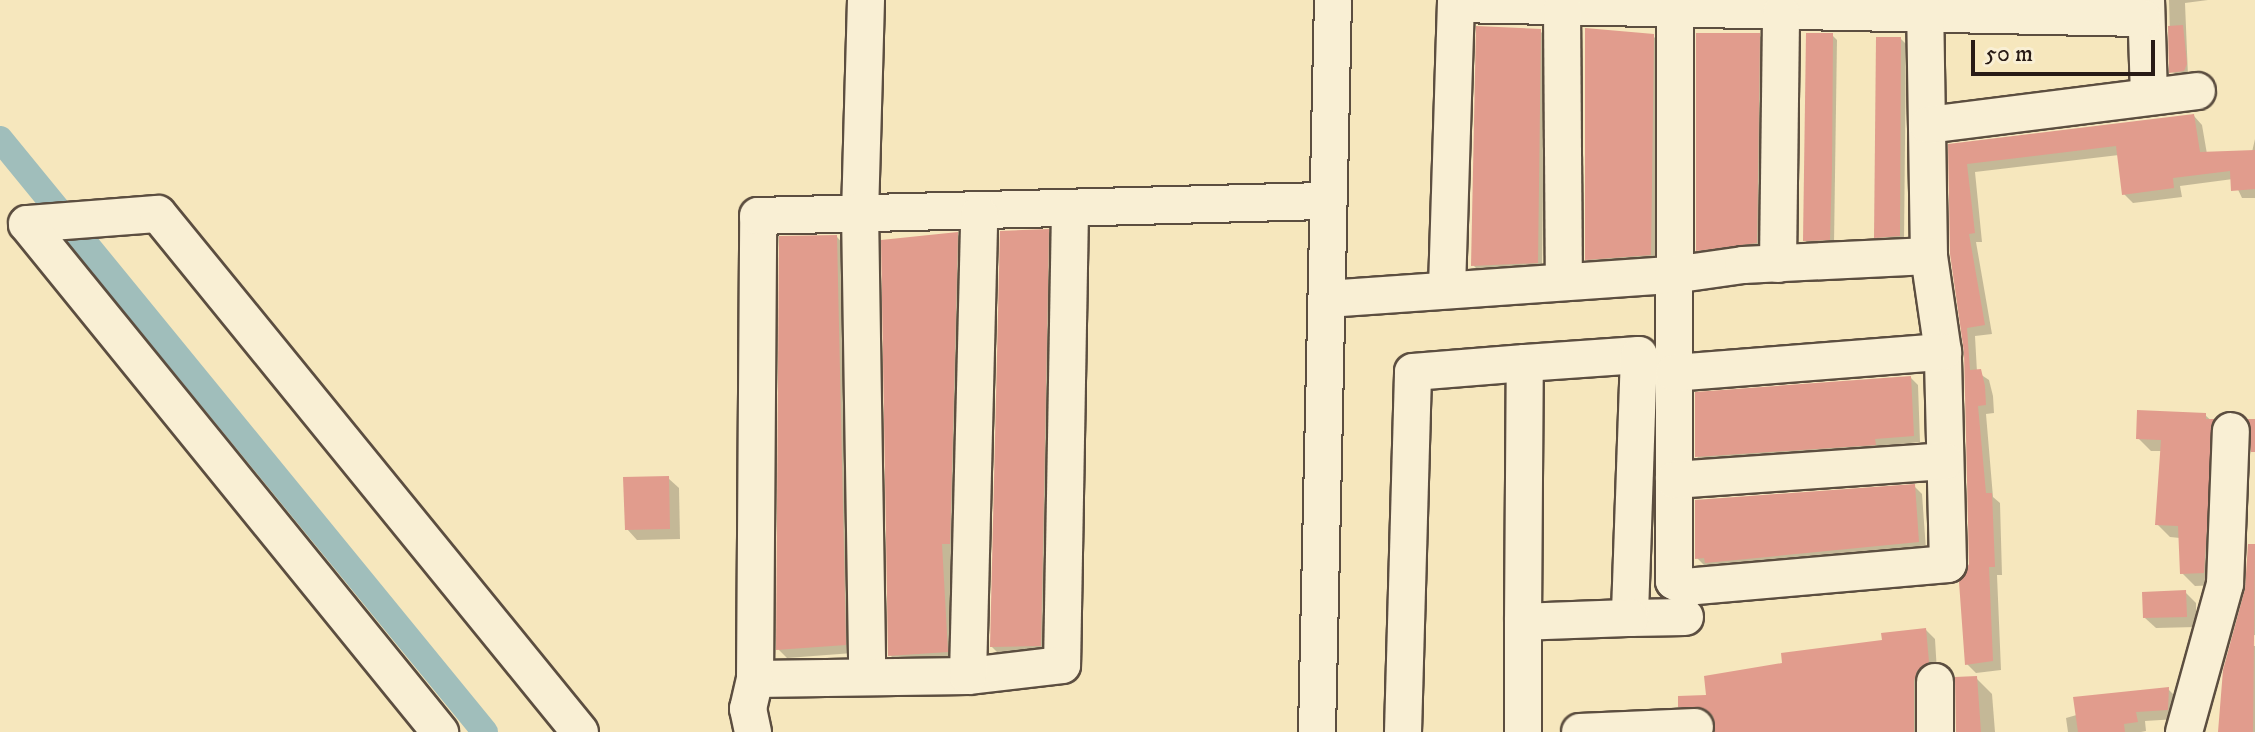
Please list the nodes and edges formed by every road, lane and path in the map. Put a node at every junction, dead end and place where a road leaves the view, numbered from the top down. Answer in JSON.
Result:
{"nodes":[{"id":1,"x":866,"y":0,"type":"edge"},
{"id":2,"x":1333,"y":0,"type":"edge"},
{"id":3,"x":1456,"y":2,"type":"edge"},
{"id":4,"x":1562,"y":8,"type":"junction"},
{"id":5,"x":2144,"y":9,"type":"edge"},
{"id":6,"x":1675,"y":11,"type":"junction"},
{"id":7,"x":1781,"y":13,"type":"junction"},
{"id":8,"x":1925,"y":13,"type":"junction"},
{"id":9,"x":2197,"y":91,"type":"dead end"},
{"id":10,"x":2149,"y":94,"type":"junction"},
{"id":11,"x":1928,"y":125,"type":"junction"},
{"id":12,"x":1325,"y":201,"type":"junction"},
{"id":13,"x":1070,"y":210,"type":"junction"},
{"id":14,"x":860,"y":211,"type":"junction"},
{"id":15,"x":979,"y":214,"type":"junction"},
{"id":16,"x":1929,"y":256,"type":"junction"},
{"id":17,"x":1778,"y":264,"type":"junction"},
{"id":18,"x":1673,"y":275,"type":"junction"},
{"id":19,"x":1564,"y":281,"type":"junction"},
{"id":20,"x":1447,"y":288,"type":"junction"},
{"id":21,"x":1327,"y":299,"type":"junction"},
{"id":22,"x":1943,"y":352,"type":"junction"},
{"id":23,"x":1525,"y":363,"type":"junction"},
{"id":24,"x":1674,"y":373,"type":"junction"},
{"id":25,"x":2231,"y":431,"type":"dead end"},
{"id":26,"x":1944,"y":461,"type":"junction"},
{"id":27,"x":1674,"y":480,"type":"junction"},
{"id":28,"x":2240,"y":584,"type":"edge"},
{"id":29,"x":1685,"y":617,"type":"dead end"},
{"id":30,"x":1630,"y":618,"type":"junction"},
{"id":31,"x":1523,"y":622,"type":"junction"},
{"id":32,"x":867,"y":676,"type":"junction"},
{"id":33,"x":968,"y":676,"type":"junction"},
{"id":34,"x":755,"y":679,"type":"junction"},
{"id":35,"x":1935,"y":682,"type":"dead end"},
{"id":36,"x":1695,"y":727,"type":"dead end"},
{"id":37,"x":440,"y":732,"type":"edge"},
{"id":38,"x":580,"y":732,"type":"edge"},
{"id":39,"x":753,"y":732,"type":"edge"},
{"id":40,"x":1317,"y":732,"type":"edge"},
{"id":41,"x":1403,"y":732,"type":"edge"},
{"id":42,"x":1523,"y":732,"type":"edge"},
{"id":43,"x":1580,"y":732,"type":"edge"},
{"id":44,"x":1935,"y":732,"type":"edge"},
{"id":45,"x":2184,"y":732,"type":"edge"}],
"edges":[{"from":1,"to":14,"type":"street"},
{"from":2,"to":12,"type":"street"},
{"from":3,"to":4,"type":"street"},
{"from":3,"to":20,"type":"street"},
{"from":4,"to":6,"type":"street"},
{"from":4,"to":19,"type":"street"},
{"from":5,"to":8,"type":"street"},
{"from":5,"to":10,"type":"street"},
{"from":6,"to":7,"type":"street"},
{"from":6,"to":18,"type":"street"},
{"from":7,"to":8,"type":"street"},
{"from":7,"to":17,"type":"street"},
{"from":8,"to":11,"type":"street"},
{"from":9,"to":10,"type":"street"},
{"from":10,"to":11,"type":"street"},
{"from":11,"to":16,"type":"street"},
{"from":12,"to":13,"type":"street"},
{"from":12,"to":21,"type":"street"},
{"from":13,"to":15,"type":"street"},
{"from":13,"to":33,"type":"street"},
{"from":14,"to":15,"type":"street"},
{"from":14,"to":32,"type":"street"},
{"from":14,"to":34,"type":"street"},
{"from":15,"to":33,"type":"street"},
{"from":16,"to":17,"type":"street"},
{"from":16,"to":22,"type":"street"},
{"from":17,"to":18,"type":"street"},
{"from":18,"to":19,"type":"street"},
{"from":18,"to":24,"type":"street"},
{"from":19,"to":20,"type":"street"},
{"from":20,"to":21,"type":"street"},
{"from":21,"to":40,"type":"street"},
{"from":22,"to":24,"type":"street"},
{"from":22,"to":26,"type":"street"},
{"from":23,"to":30,"type":"street"},
{"from":23,"to":31,"type":"street"},
{"from":23,"to":41,"type":"street"},
{"from":24,"to":27,"type":"street"},
{"from":25,"to":28,"type":"street"},
{"from":26,"to":27,"type":"street"},
{"from":26,"to":27,"type":"street"},
{"from":28,"to":45,"type":"street"},
{"from":29,"to":30,"type":"street"},
{"from":30,"to":31,"type":"street"},
{"from":31,"to":42,"type":"street"},
{"from":32,"to":33,"type":"street"},
{"from":32,"to":34,"type":"street"},
{"from":34,"to":39,"type":"street"},
{"from":35,"to":44,"type":"street"},
{"from":36,"to":43,"type":"street"},
{"from":37,"to":38,"type":"street"}]}
